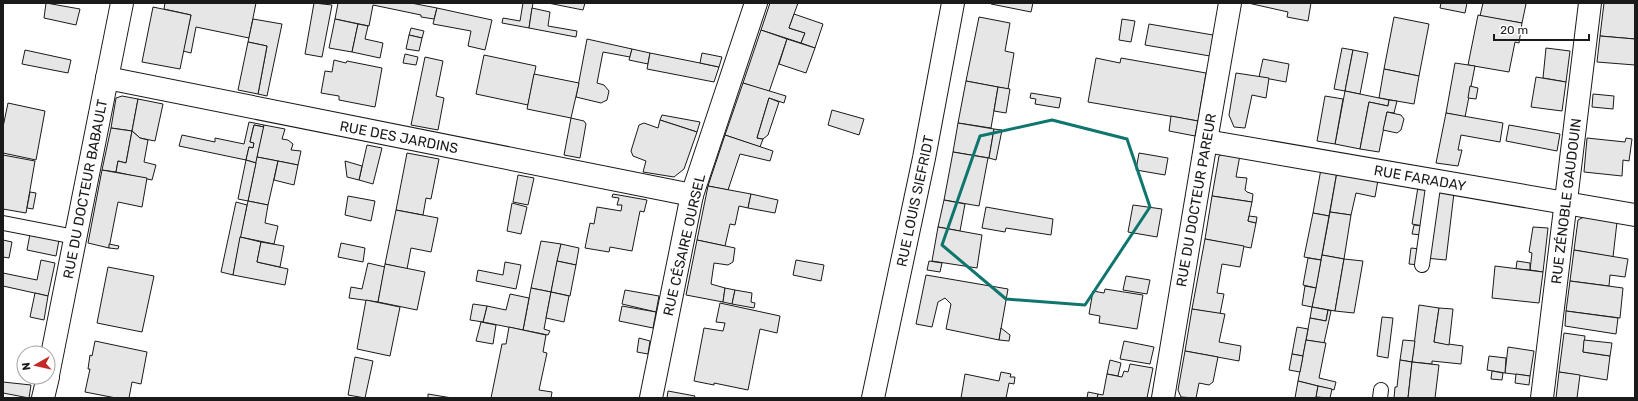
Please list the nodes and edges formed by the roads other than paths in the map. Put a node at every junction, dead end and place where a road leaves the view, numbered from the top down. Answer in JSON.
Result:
{"nodes":[{"id":1,"x":122,"y":3,"type":"edge"},
{"id":2,"x":756,"y":3,"type":"edge"},
{"id":3,"x":953,"y":3,"type":"edge"},
{"id":4,"x":1230,"y":3,"type":"edge"},
{"id":5,"x":1590,"y":3,"type":"edge"},
{"id":6,"x":107,"y":78,"type":"junction"},
{"id":7,"x":1206,"y":141,"type":"junction"},
{"id":8,"x":1434,"y":180,"type":"junction"},
{"id":9,"x":692,"y":195,"type":"junction"},
{"id":10,"x":1566,"y":203,"type":"junction"},
{"id":11,"x":1635,"y":215,"type":"edge"},
{"id":12,"x":3,"y":223,"type":"edge"},
{"id":13,"x":75,"y":237,"type":"junction"},
{"id":14,"x":1422,"y":265,"type":"dead end"},
{"id":15,"x":54,"y":345,"type":"edge"},
{"id":16,"x":46,"y":385,"type":"edge"},
{"id":17,"x":43,"y":398,"type":"edge"},
{"id":18,"x":651,"y":398,"type":"edge"},
{"id":19,"x":874,"y":398,"type":"edge"},
{"id":20,"x":1163,"y":398,"type":"edge"},
{"id":21,"x":1542,"y":398,"type":"edge"}],
"edges":[{"from":1,"to":6,"type":"street","name":"RUE DU DOCTEUR BABAULT"},
{"from":2,"to":9,"type":"street","name":"RUE CÉSAIRE OURSEL"},
{"from":3,"to":19,"type":"street","name":"RUE LOUIS SIEFRIDT"},
{"from":4,"to":7,"type":"street","name":"RUE DU DOCTEUR PAREUR"},
{"from":5,"to":10,"type":"street","name":"RUE ZÉNOBLE GAUDOUIN"},
{"from":6,"to":9,"type":"street","name":"RUE DES JARDINS"},
{"from":6,"to":13,"type":"street","name":"RUE DU DOCTEUR BABAULT"},
{"from":7,"to":8,"type":"street","name":"RUE FARADAY"},
{"from":7,"to":20,"type":"street","name":"RUE DU DOCTEUR PAREUR"},
{"from":8,"to":10,"type":"street","name":"RUE FARADAY"},
{"from":8,"to":14,"type":"lane"},
{"from":9,"to":18,"type":"street","name":"RUE CÉSAIRE OURSEL"},
{"from":10,"to":11,"type":"street","name":"RUE FARADAY"},
{"from":10,"to":21,"type":"street","name":"RUE ZÉNOBLE GAUDOUIN"},
{"from":12,"to":13,"type":"lane"},
{"from":13,"to":15,"type":"street","name":"RUE DU DOCTEUR BABAULT"},
{"from":16,"to":17,"type":"street","name":"RUE DU DOCTEUR BABAULT"}]}
